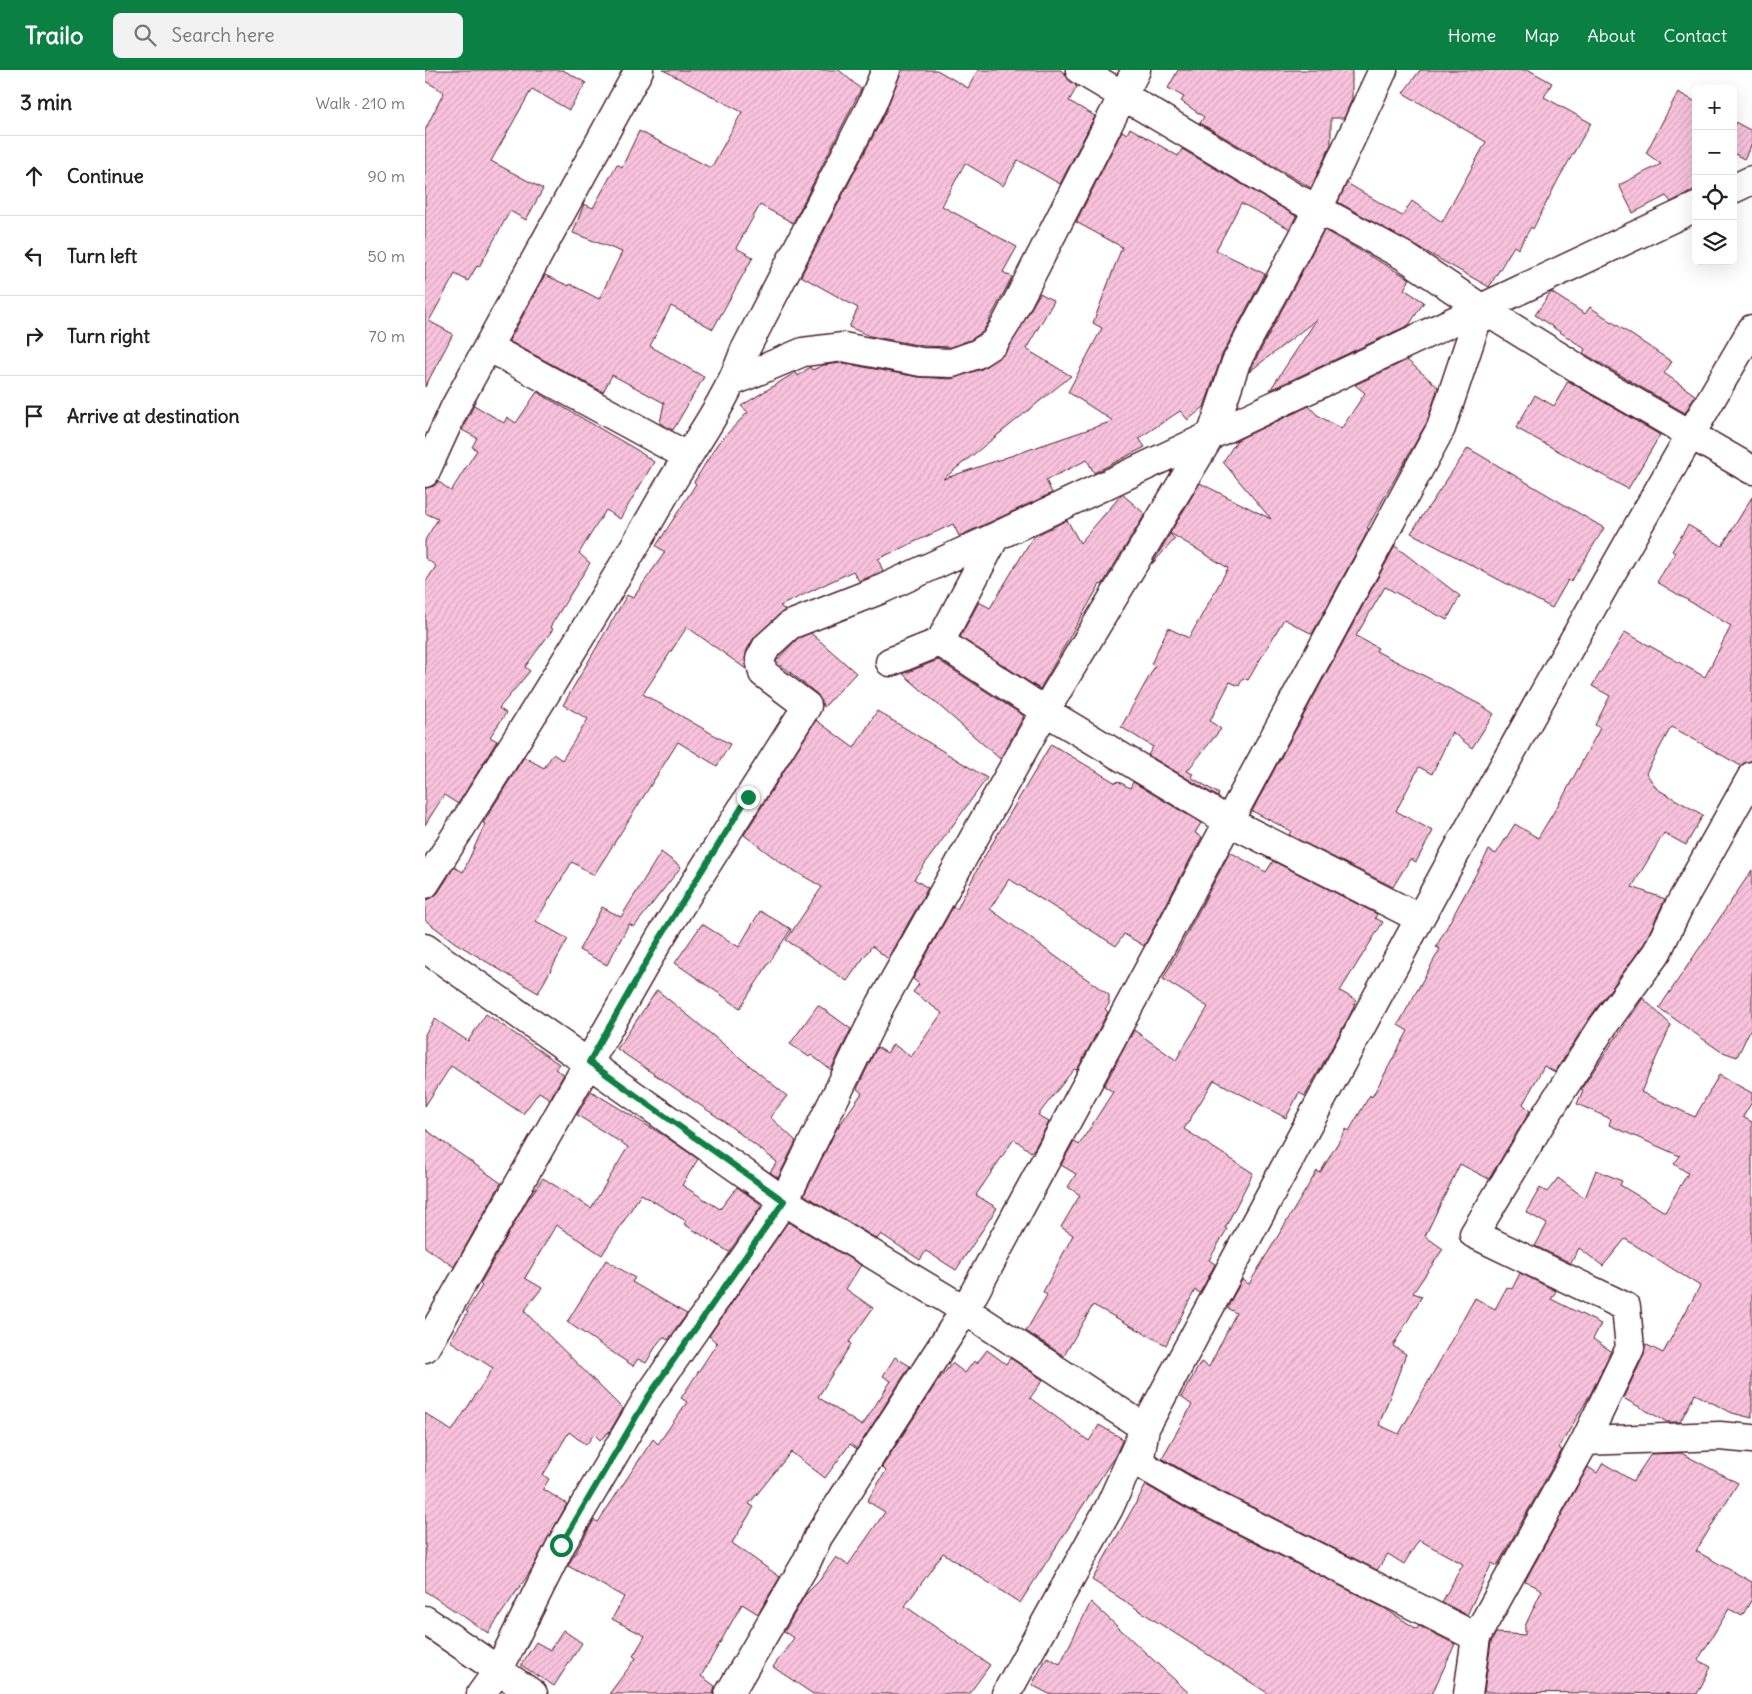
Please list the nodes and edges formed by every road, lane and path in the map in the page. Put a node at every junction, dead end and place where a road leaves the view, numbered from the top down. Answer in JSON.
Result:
{"nodes":[{"id":1,"x":639,"y":70,"type":"edge"},
{"id":2,"x":885,"y":70,"type":"edge"},
{"id":3,"x":1080,"y":70,"type":"edge"},
{"id":4,"x":1137,"y":70,"type":"edge"},
{"id":5,"x":1383,"y":70,"type":"edge"},
{"id":6,"x":1124,"y":95,"type":"junction"},
{"id":7,"x":1752,"y":180,"type":"edge"},
{"id":8,"x":1737,"y":187,"type":"edge"},
{"id":9,"x":1318,"y":209,"type":"junction"},
{"id":10,"x":1692,"y":209,"type":"edge"},
{"id":11,"x":1481,"y":308,"type":"junction"},
{"id":12,"x":1752,"y":329,"type":"edge"},
{"id":13,"x":488,"y":346,"type":"junction"},
{"id":14,"x":734,"y":381,"type":"junction"},
{"id":15,"x":1212,"y":433,"type":"junction"},
{"id":16,"x":1691,"y":433,"type":"junction"},
{"id":17,"x":687,"y":456,"type":"junction"},
{"id":18,"x":1752,"y":470,"type":"edge"},
{"id":19,"x":425,"y":473,"type":"edge"},
{"id":20,"x":995,"y":537,"type":"junction"},
{"id":21,"x":940,"y":642,"type":"junction"},
{"id":22,"x":891,"y":662,"type":"dead end"},
{"id":23,"x":1045,"y":711,"type":"junction"},
{"id":24,"x":1752,"y":776,"type":"edge"},
{"id":25,"x":1228,"y":821,"type":"junction"},
{"id":26,"x":425,"y":884,"type":"edge"},
{"id":27,"x":1419,"y":918,"type":"junction"},
{"id":28,"x":425,"y":948,"type":"edge"},
{"id":29,"x":589,"y":1062,"type":"junction"},
{"id":30,"x":784,"y":1201,"type":"junction"},
{"id":31,"x":965,"y":1310,"type":"junction"},
{"id":32,"x":425,"y":1348,"type":"edge"},
{"id":33,"x":1145,"y":1428,"type":"junction"},
{"id":34,"x":1752,"y":1439,"type":"edge"},
{"id":35,"x":1585,"y":1442,"type":"junction"},
{"id":36,"x":425,"y":1620,"type":"edge"},
{"id":37,"x":1476,"y":1637,"type":"junction"},
{"id":38,"x":499,"y":1669,"type":"junction"},
{"id":39,"x":481,"y":1694,"type":"edge"},
{"id":40,"x":533,"y":1694,"type":"edge"},
{"id":41,"x":729,"y":1694,"type":"edge"},
{"id":42,"x":1006,"y":1694,"type":"edge"},
{"id":43,"x":1468,"y":1694,"type":"edge"}],
"edges":[{"from":1,"to":13,"type":"street"},
{"from":2,"to":14,"type":"street"},
{"from":3,"to":6,"type":"street"},
{"from":4,"to":6,"type":"street"},
{"from":5,"to":9,"type":"street"},
{"from":6,"to":9,"type":"street"},
{"from":6,"to":14,"type":"street"},
{"from":7,"to":8,"type":"street"},
{"from":9,"to":11,"type":"street"},
{"from":9,"to":15,"type":"street"},
{"from":10,"to":11,"type":"street"},
{"from":11,"to":15,"type":"street"},
{"from":11,"to":16,"type":"street"},
{"from":11,"to":25,"type":"street"},
{"from":12,"to":16,"type":"street"},
{"from":13,"to":17,"type":"street"},
{"from":13,"to":19,"type":"street"},
{"from":14,"to":17,"type":"street"},
{"from":15,"to":20,"type":"street"},
{"from":15,"to":23,"type":"street"},
{"from":16,"to":18,"type":"street"},
{"from":16,"to":27,"type":"street"},
{"from":17,"to":26,"type":"street"},
{"from":20,"to":21,"type":"street"},
{"from":20,"to":29,"type":"street"},
{"from":21,"to":22,"type":"street"},
{"from":21,"to":23,"type":"street"},
{"from":23,"to":25,"type":"street"},
{"from":23,"to":30,"type":"street"},
{"from":24,"to":35,"type":"street"},
{"from":25,"to":27,"type":"street"},
{"from":25,"to":31,"type":"street"},
{"from":27,"to":33,"type":"street"},
{"from":28,"to":29,"type":"street"},
{"from":29,"to":30,"type":"street"},
{"from":29,"to":32,"type":"street"},
{"from":30,"to":31,"type":"street"},
{"from":30,"to":38,"type":"street"},
{"from":31,"to":33,"type":"street"},
{"from":31,"to":41,"type":"street"},
{"from":33,"to":37,"type":"street"},
{"from":33,"to":42,"type":"street"},
{"from":34,"to":35,"type":"street"},
{"from":35,"to":37,"type":"street"},
{"from":36,"to":38,"type":"street"},
{"from":37,"to":43,"type":"street"},
{"from":38,"to":39,"type":"street"},
{"from":38,"to":40,"type":"street"}]}
